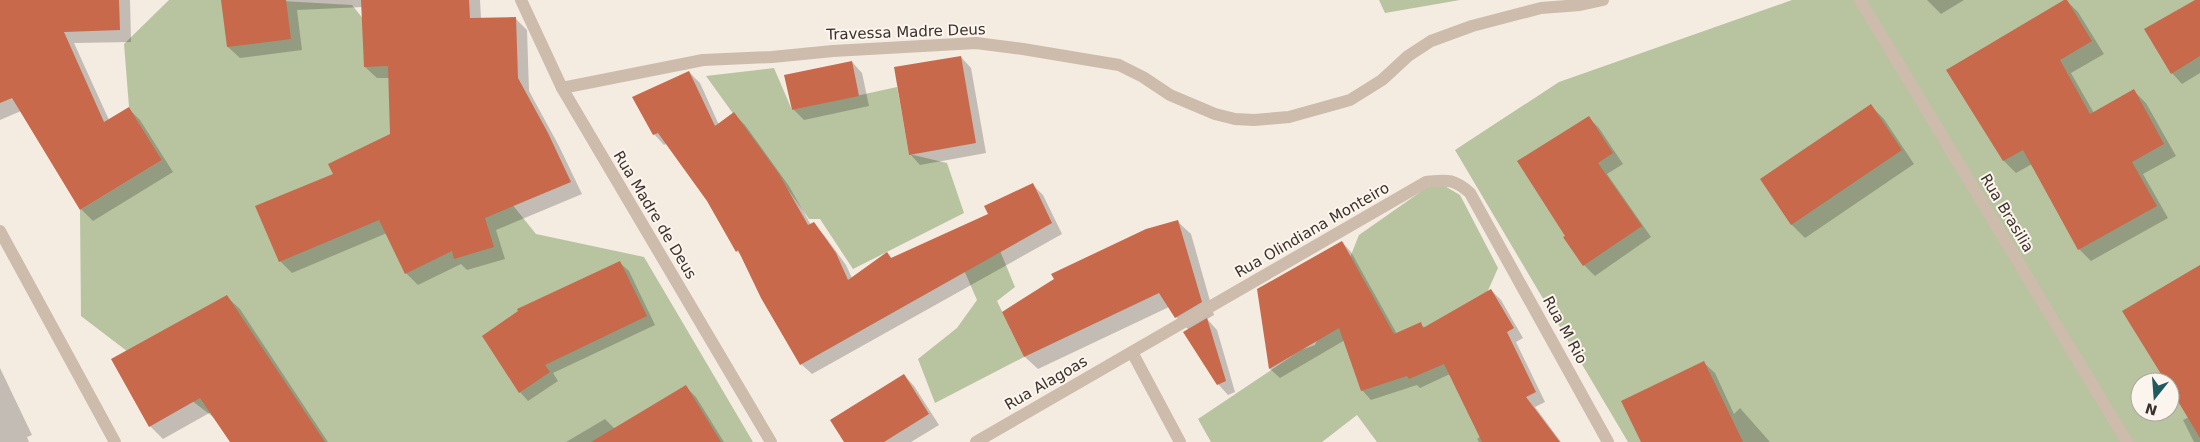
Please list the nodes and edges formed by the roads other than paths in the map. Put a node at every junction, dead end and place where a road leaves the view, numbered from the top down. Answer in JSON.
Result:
{"nodes":[{"id":1,"x":521,"y":0,"type":"edge"},
{"id":2,"x":1603,"y":0,"type":"edge"},
{"id":3,"x":1860,"y":0,"type":"edge"},
{"id":4,"x":562,"y":88,"type":"junction"},
{"id":5,"x":0,"y":231,"type":"edge"},
{"id":6,"x":1493,"y":234,"type":"joint"},
{"id":7,"x":1132,"y":352,"type":"junction"},
{"id":8,"x":115,"y":442,"type":"edge"},
{"id":9,"x":771,"y":442,"type":"edge"},
{"id":10,"x":976,"y":442,"type":"edge"},
{"id":11,"x":1180,"y":442,"type":"edge"},
{"id":12,"x":1608,"y":442,"type":"edge"},
{"id":13,"x":2127,"y":442,"type":"edge"}],
"edges":[{"from":1,"to":4,"type":"street","name":"Rua Madre de Deus"},
{"from":2,"to":4,"type":"street","name":"Travessa Madre Deus"},
{"from":3,"to":13,"type":"street","name":"Rua Brasilia"},
{"from":4,"to":9,"type":"street","name":"Rua Madre de Deus"},
{"from":5,"to":8,"type":"street"},
{"from":6,"to":7,"type":"street","name":"Rua Olindiana Monteiro"},
{"from":6,"to":12,"type":"street","name":"Rua M Rio"},
{"from":7,"to":10,"type":"street","name":"Rua Alagoas"},
{"from":7,"to":11,"type":"street"}]}
